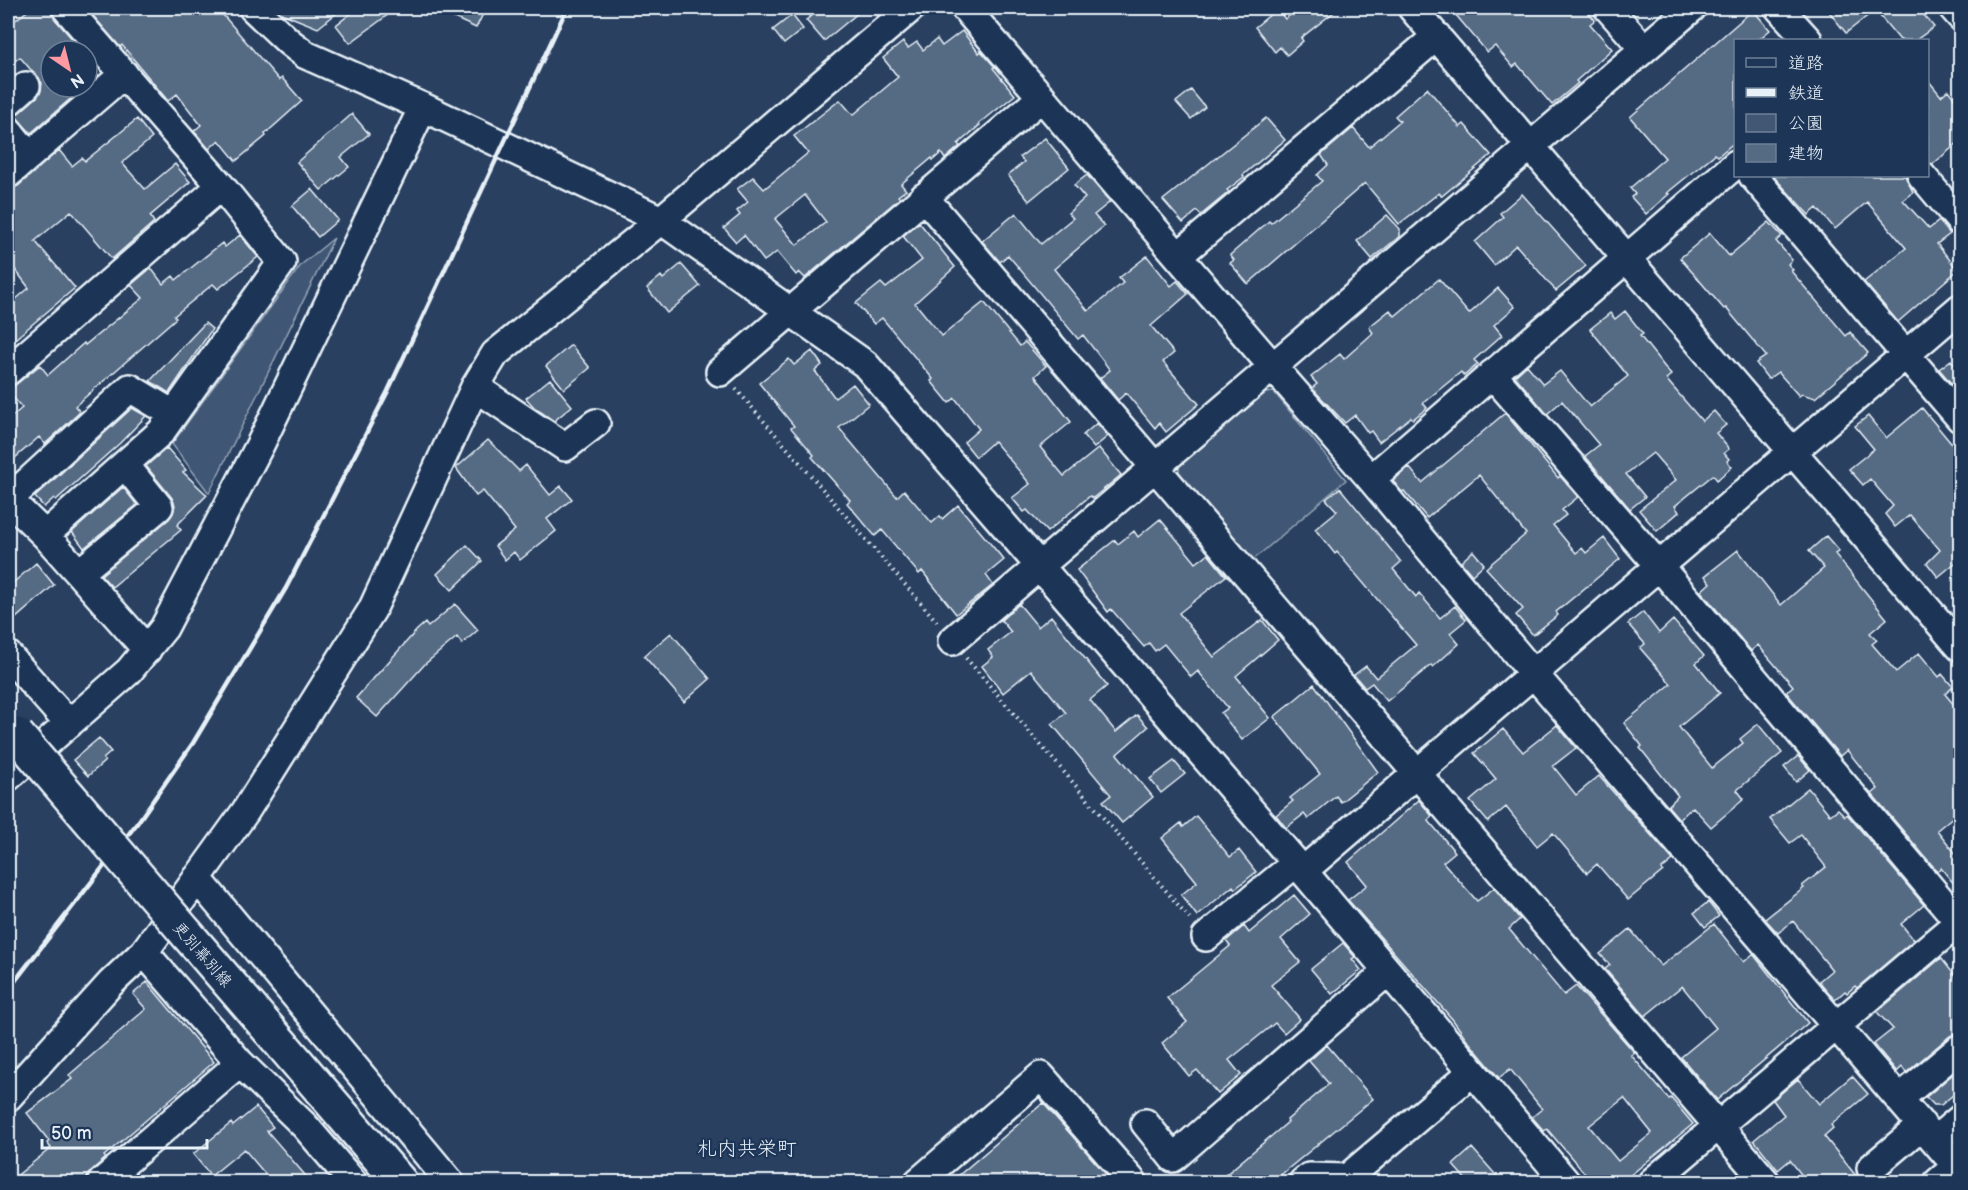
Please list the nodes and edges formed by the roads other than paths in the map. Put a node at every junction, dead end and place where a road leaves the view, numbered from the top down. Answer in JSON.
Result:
{"nodes":[{"id":1,"x":66,"y":8,"type":"edge"},
{"id":2,"x":252,"y":8,"type":"edge"},
{"id":3,"x":911,"y":8,"type":"edge"},
{"id":4,"x":965,"y":8,"type":"edge"},
{"id":5,"x":1412,"y":8,"type":"edge"},
{"id":6,"x":1608,"y":8,"type":"edge"},
{"id":7,"x":1692,"y":8,"type":"edge"},
{"id":8,"x":1779,"y":8,"type":"edge"},
{"id":9,"x":1953,"y":8,"type":"edge"},
{"id":10,"x":1960,"y":16,"type":"edge"},
{"id":11,"x":1437,"y":36,"type":"junction"},
{"id":12,"x":1807,"y":39,"type":"edge"},
{"id":13,"x":1644,"y":49,"type":"junction"},
{"id":14,"x":124,"y":74,"type":"junction"},
{"id":15,"x":1042,"y":97,"type":"junction"},
{"id":16,"x":423,"y":107,"type":"junction"},
{"id":17,"x":8,"y":130,"type":"edge"},
{"id":18,"x":1530,"y":146,"type":"junction"},
{"id":19,"x":29,"y":156,"type":"junction"},
{"id":20,"x":1734,"y":166,"type":"edge"},
{"id":21,"x":8,"y":174,"type":"edge"},
{"id":22,"x":1754,"y":177,"type":"edge"},
{"id":23,"x":1923,"y":177,"type":"edge"},
{"id":24,"x":221,"y":186,"type":"junction"},
{"id":25,"x":924,"y":197,"type":"junction"},
{"id":26,"x":661,"y":220,"type":"junction"},
{"id":27,"x":1960,"y":221,"type":"edge"},
{"id":28,"x":1178,"y":256,"type":"junction"},
{"id":29,"x":1626,"y":258,"type":"junction"},
{"id":30,"x":1960,"y":308,"type":"edge"},
{"id":31,"x":791,"y":312,"type":"junction"},
{"id":32,"x":1906,"y":355,"type":"junction"},
{"id":33,"x":1273,"y":367,"type":"junction"},
{"id":34,"x":8,"y":370,"type":"edge"},
{"id":35,"x":720,"y":372,"type":"dead end"},
{"id":36,"x":1492,"y":374,"type":"junction"},
{"id":37,"x":475,"y":387,"type":"junction"},
{"id":38,"x":173,"y":414,"type":"junction"},
{"id":39,"x":1960,"y":418,"type":"edge"},
{"id":40,"x":596,"y":423,"type":"dead end"},
{"id":41,"x":1793,"y":450,"type":"junction"},
{"id":42,"x":125,"y":465,"type":"junction"},
{"id":43,"x":1156,"y":467,"type":"junction"},
{"id":44,"x":1371,"y":478,"type":"junction"},
{"id":45,"x":8,"y":499,"type":"edge"},
{"id":46,"x":45,"y":535,"type":"junction"},
{"id":47,"x":1041,"y":566,"type":"junction"},
{"id":48,"x":1659,"y":566,"type":"junction"},
{"id":49,"x":79,"y":573,"type":"junction"},
{"id":50,"x":952,"y":641,"type":"dead end"},
{"id":51,"x":1960,"y":647,"type":"edge"},
{"id":52,"x":147,"y":650,"type":"junction"},
{"id":53,"x":8,"y":655,"type":"edge"},
{"id":54,"x":1533,"y":673,"type":"junction"},
{"id":55,"x":69,"y":724,"type":"junction"},
{"id":56,"x":12,"y":730,"type":"edge"},
{"id":57,"x":1417,"y":773,"type":"junction"},
{"id":58,"x":8,"y":777,"type":"edge"},
{"id":59,"x":1299,"y":867,"type":"junction"},
{"id":60,"x":197,"y":879,"type":"junction"},
{"id":61,"x":1960,"y":922,"type":"edge"},
{"id":62,"x":1206,"y":937,"type":"dead end"},
{"id":63,"x":144,"y":952,"type":"junction"},
{"id":64,"x":1387,"y":972,"type":"junction"},
{"id":65,"x":1837,"y":1026,"type":"junction"},
{"id":66,"x":1960,"y":1048,"type":"edge"},
{"id":67,"x":240,"y":1063,"type":"junction"},
{"id":68,"x":1472,"y":1072,"type":"junction"},
{"id":69,"x":8,"y":1097,"type":"edge"},
{"id":70,"x":1899,"y":1099,"type":"junction"},
{"id":71,"x":1960,"y":1119,"type":"edge"},
{"id":72,"x":1145,"y":1124,"type":"dead end"},
{"id":73,"x":1718,"y":1126,"type":"junction"},
{"id":74,"x":1929,"y":1133,"type":"junction"},
{"id":75,"x":1871,"y":1168,"type":"dead end"},
{"id":76,"x":1952,"y":1173,"type":"edge"},
{"id":77,"x":339,"y":1178,"type":"edge"},
{"id":78,"x":102,"y":1182,"type":"edge"},
{"id":79,"x":400,"y":1182,"type":"edge"},
{"id":80,"x":450,"y":1182,"type":"edge"},
{"id":81,"x":918,"y":1182,"type":"edge"},
{"id":82,"x":1132,"y":1182,"type":"edge"},
{"id":83,"x":1303,"y":1182,"type":"edge"},
{"id":84,"x":1566,"y":1182,"type":"edge"},
{"id":85,"x":1652,"y":1182,"type":"edge"},
{"id":86,"x":1766,"y":1182,"type":"edge"}],
"edges":[{"from":1,"to":14,"type":"street"},
{"from":2,"to":16,"type":"street"},
{"from":3,"to":26,"type":"street"},
{"from":4,"to":15,"type":"street"},
{"from":5,"to":11,"type":"street"},
{"from":6,"to":13,"type":"street"},
{"from":7,"to":13,"type":"street"},
{"from":8,"to":12,"type":"street"},
{"from":9,"to":10,"type":"street"},
{"from":11,"to":18,"type":"street"},
{"from":11,"to":28,"type":"street"},
{"from":13,"to":18,"type":"street"},
{"from":14,"to":19,"type":"street"},
{"from":14,"to":24,"type":"street"},
{"from":15,"to":25,"type":"street"},
{"from":15,"to":28,"type":"street"},
{"from":16,"to":26,"type":"street"},
{"from":16,"to":52,"type":"street"},
{"from":17,"to":19,"type":"street"},
{"from":18,"to":29,"type":"street"},
{"from":18,"to":33,"type":"street"},
{"from":19,"to":21,"type":"street"},
{"from":20,"to":29,"type":"street"},
{"from":22,"to":32,"type":"street"},
{"from":23,"to":27,"type":"street"},
{"from":24,"to":34,"type":"street"},
{"from":24,"to":38,"type":"street"},
{"from":25,"to":31,"type":"street"},
{"from":25,"to":43,"type":"street"},
{"from":26,"to":31,"type":"street"},
{"from":26,"to":37,"type":"street"},
{"from":28,"to":33,"type":"street"},
{"from":29,"to":36,"type":"street"},
{"from":29,"to":41,"type":"street"},
{"from":30,"to":32,"type":"street"},
{"from":31,"to":35,"type":"street"},
{"from":31,"to":47,"type":"street"},
{"from":32,"to":39,"type":"street"},
{"from":32,"to":41,"type":"street"},
{"from":33,"to":43,"type":"street"},
{"from":33,"to":44,"type":"street"},
{"from":36,"to":44,"type":"street"},
{"from":36,"to":48,"type":"street"},
{"from":37,"to":40,"type":"street"},
{"from":37,"to":60,"type":"street"},
{"from":38,"to":42,"type":"street"},
{"from":38,"to":45,"type":"street"},
{"from":41,"to":48,"type":"street"},
{"from":41,"to":51,"type":"street"},
{"from":42,"to":46,"type":"street"},
{"from":42,"to":49,"type":"street"},
{"from":43,"to":47,"type":"street"},
{"from":43,"to":57,"type":"street"},
{"from":44,"to":54,"type":"street"},
{"from":45,"to":46,"type":"street"},
{"from":46,"to":49,"type":"street"},
{"from":47,"to":50,"type":"street"},
{"from":47,"to":59,"type":"street"},
{"from":48,"to":54,"type":"street"},
{"from":48,"to":61,"type":"street"},
{"from":49,"to":52,"type":"street"},
{"from":52,"to":55,"type":"street"},
{"from":53,"to":55,"type":"street"},
{"from":54,"to":57,"type":"street"},
{"from":54,"to":65,"type":"street"},
{"from":55,"to":58,"type":"street"},
{"from":56,"to":79,"type":"main road","name":"更別幕別線","bridge":true},
{"from":57,"to":59,"type":"street"},
{"from":57,"to":73,"type":"street"},
{"from":59,"to":62,"type":"street"},
{"from":59,"to":64,"type":"street"},
{"from":60,"to":63,"type":"street"},
{"from":60,"to":80,"type":"street"},
{"from":61,"to":65,"type":"street"},
{"from":63,"to":67,"type":"street"},
{"from":63,"to":69,"type":"street"},
{"from":64,"to":68,"type":"street"},
{"from":64,"to":72,"type":"street"},
{"from":65,"to":70,"type":"street"},
{"from":65,"to":73,"type":"street"},
{"from":66,"to":70,"type":"street"},
{"from":67,"to":77,"type":"street"},
{"from":67,"to":78,"type":"street"},
{"from":68,"to":83,"type":"street"},
{"from":68,"to":84,"type":"street"},
{"from":70,"to":74,"type":"street"},
{"from":71,"to":74,"type":"street"},
{"from":73,"to":85,"type":"street"},
{"from":73,"to":86,"type":"street"},
{"from":74,"to":75,"type":"street"},
{"from":74,"to":76,"type":"street"},
{"from":81,"to":82,"type":"street"}]}
